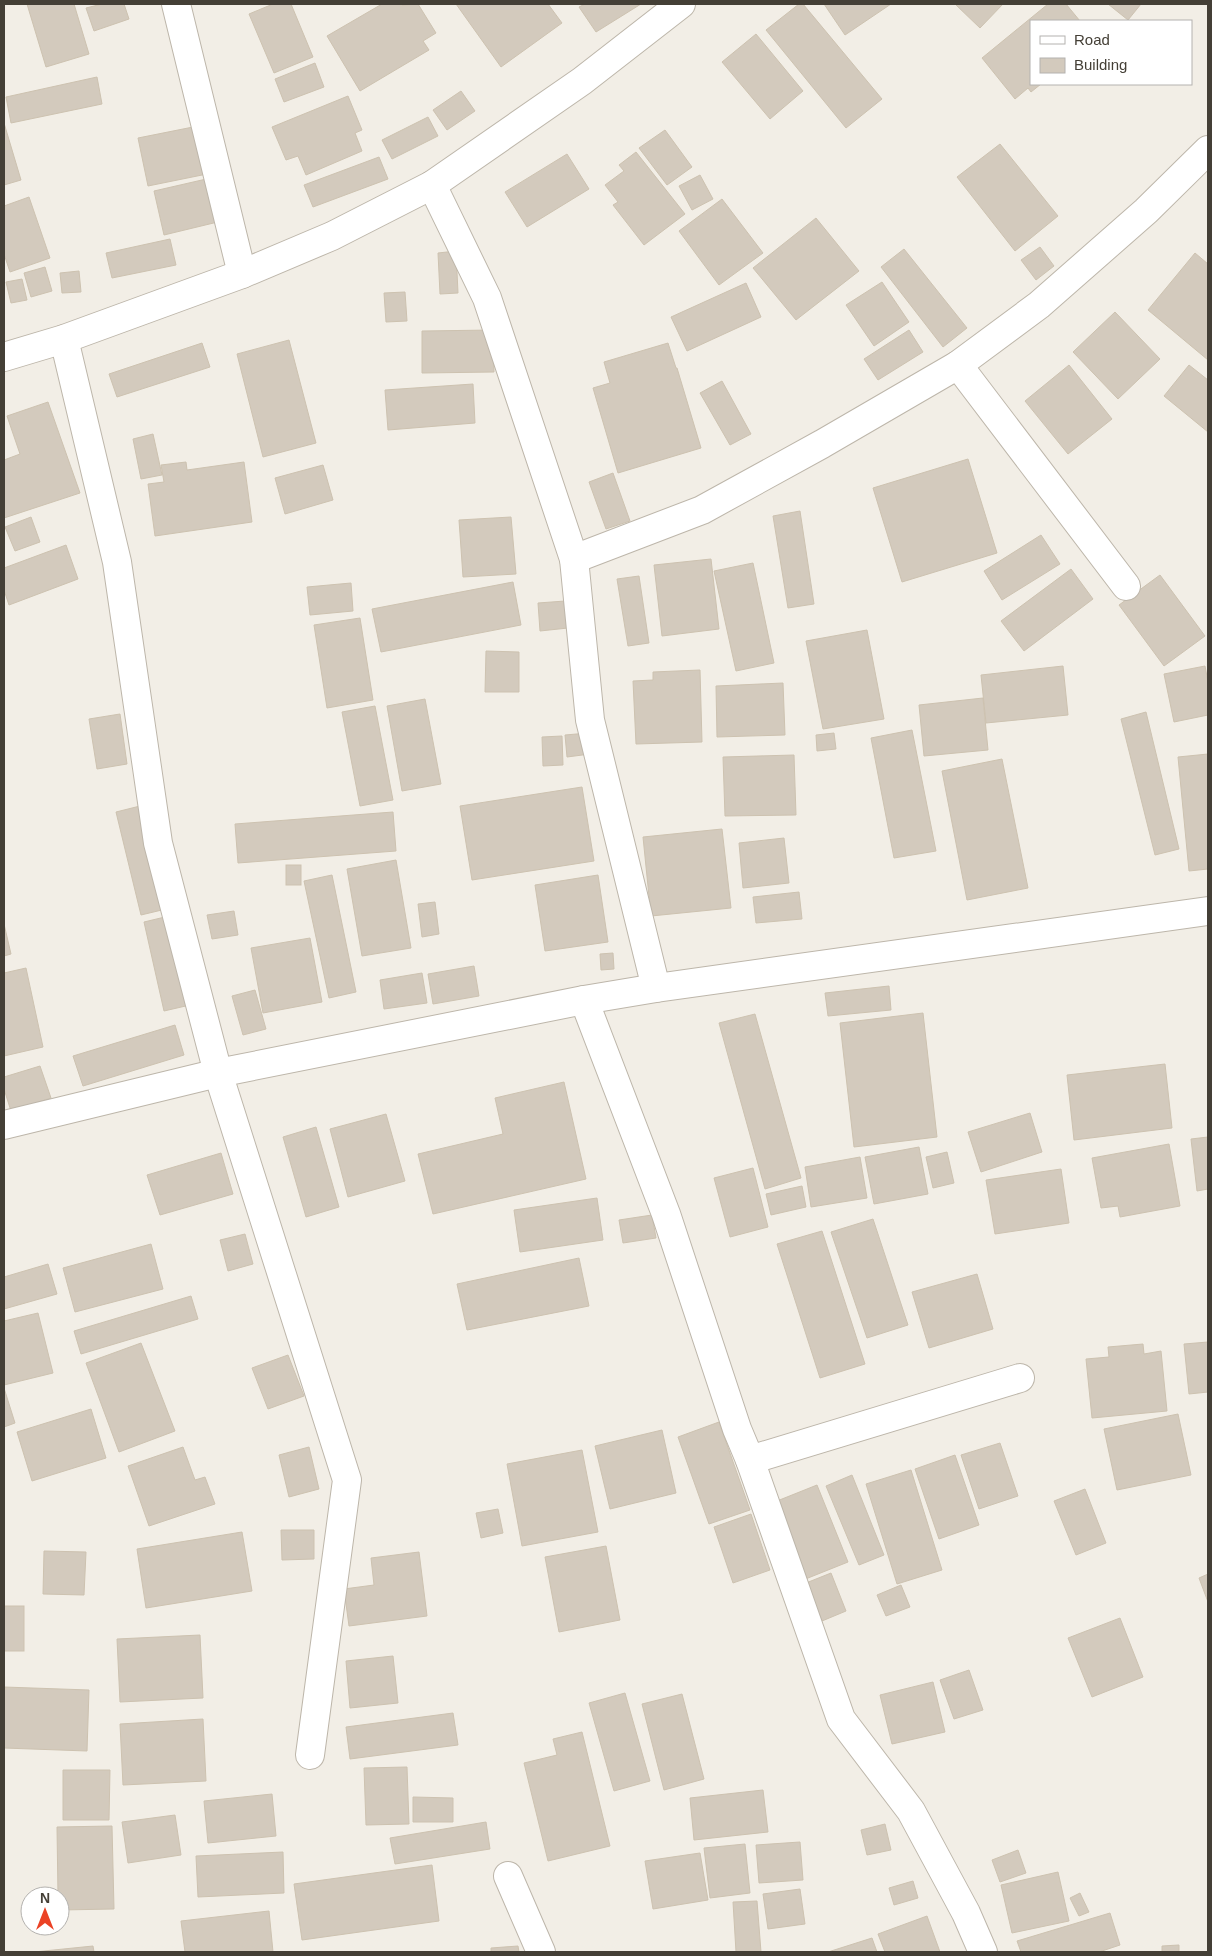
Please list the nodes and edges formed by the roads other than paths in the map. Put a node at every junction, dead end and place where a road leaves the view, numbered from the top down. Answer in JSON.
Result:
{"nodes":[{"id":1,"x":176,"y":4,"type":"edge"},
{"id":2,"x":681,"y":4,"type":"edge"},
{"id":3,"x":1208,"y":150,"type":"edge"},
{"id":4,"x":432,"y":185,"type":"junction"},
{"id":5,"x":242,"y":274,"type":"junction"},
{"id":6,"x":64,"y":339,"type":"junction"},
{"id":7,"x":4,"y":357,"type":"edge"},
{"id":8,"x":958,"y":365,"type":"junction"},
{"id":9,"x":574,"y":559,"type":"junction"},
{"id":10,"x":1126,"y":586,"type":"dead end"},
{"id":11,"x":1208,"y":911,"type":"edge"},
{"id":12,"x":656,"y":988,"type":"junction"},
{"id":13,"x":584,"y":1000,"type":"junction"},
{"id":14,"x":218,"y":1073,"type":"junction"},
{"id":15,"x":4,"y":1125,"type":"edge"},
{"id":16,"x":1020,"y":1378,"type":"dead end"},
{"id":17,"x":750,"y":1460,"type":"junction"},
{"id":18,"x":310,"y":1755,"type":"dead end"},
{"id":19,"x":508,"y":1876,"type":"dead end"},
{"id":20,"x":542,"y":1952,"type":"edge"},
{"id":21,"x":983,"y":1952,"type":"edge"}],
"edges":[{"from":1,"to":5,"type":"street"},
{"from":2,"to":4,"type":"street"},
{"from":3,"to":8,"type":"street"},
{"from":4,"to":5,"type":"street"},
{"from":4,"to":9,"type":"street"},
{"from":5,"to":6,"type":"street"},
{"from":6,"to":7,"type":"street"},
{"from":6,"to":14,"type":"street"},
{"from":8,"to":9,"type":"street"},
{"from":8,"to":10,"type":"street"},
{"from":9,"to":12,"type":"street"},
{"from":11,"to":12,"type":"street"},
{"from":12,"to":13,"type":"street"},
{"from":13,"to":14,"type":"street"},
{"from":13,"to":17,"type":"street"},
{"from":14,"to":15,"type":"street"},
{"from":14,"to":18,"type":"street"},
{"from":16,"to":17,"type":"street"},
{"from":17,"to":21,"type":"street"},
{"from":19,"to":20,"type":"street"}]}
